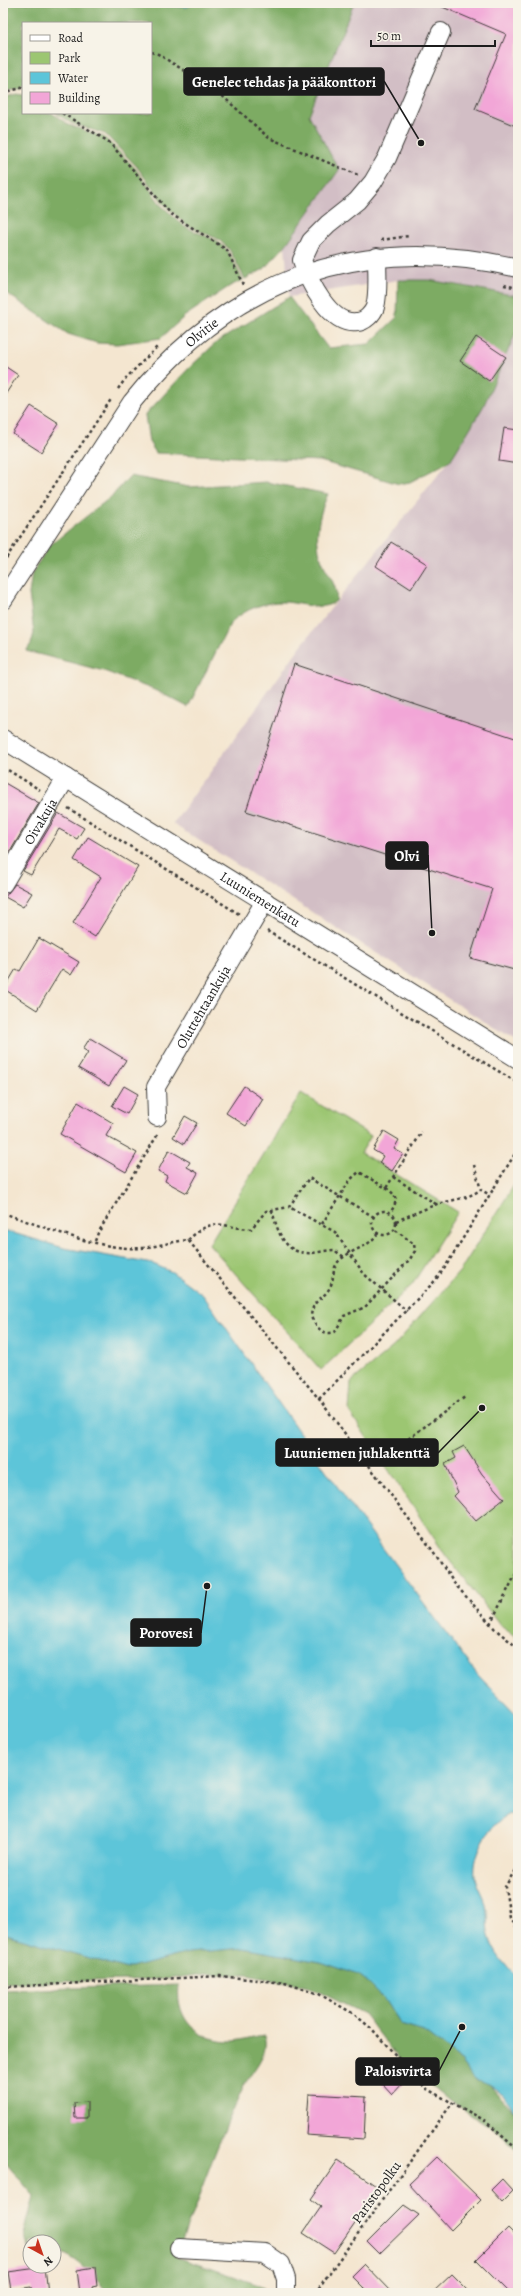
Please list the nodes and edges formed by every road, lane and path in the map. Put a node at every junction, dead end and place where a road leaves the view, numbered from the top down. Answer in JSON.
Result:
{"nodes":[{"id":1,"x":441,"y":32,"type":"dead end"},
{"id":2,"x":152,"y":52,"type":"edge"},
{"id":3,"x":22,"y":89,"type":"edge"},
{"id":4,"x":3,"y":93,"type":"edge"},
{"id":5,"x":64,"y":114,"type":"edge"},
{"id":6,"x":373,"y":182,"type":"junction"},
{"id":7,"x":377,"y":257,"type":"junction"},
{"id":8,"x":518,"y":268,"type":"edge"},
{"id":9,"x":306,"y":274,"type":"junction"},
{"id":10,"x":250,"y":298,"type":"junction"},
{"id":11,"x":3,"y":600,"type":"edge"},
{"id":12,"x":3,"y":739,"type":"edge"},
{"id":13,"x":66,"y":778,"type":"junction"},
{"id":14,"x":3,"y":884,"type":"edge"},
{"id":15,"x":265,"y":902,"type":"junction"},
{"id":16,"x":518,"y":1059,"type":"edge"},
{"id":17,"x":157,"y":1117,"type":"joint"},
{"id":18,"x":422,"y":1132,"type":"dead end"},
{"id":19,"x":518,"y":1149,"type":"edge"},
{"id":20,"x":474,"y":1165,"type":"dead end"},
{"id":21,"x":393,"y":1177,"type":"junction"},
{"id":22,"x":386,"y":1188,"type":"junction"},
{"id":23,"x":481,"y":1190,"type":"junction"},
{"id":24,"x":490,"y":1195,"type":"junction"},
{"id":25,"x":340,"y":1196,"type":"junction"},
{"id":26,"x":437,"y":1204,"type":"junction"},
{"id":27,"x":289,"y":1207,"type":"junction"},
{"id":28,"x":272,"y":1210,"type":"junction"},
{"id":29,"x":3,"y":1213,"type":"edge"},
{"id":30,"x":390,"y":1213,"type":"junction"},
{"id":31,"x":374,"y":1217,"type":"junction"},
{"id":32,"x":396,"y":1221,"type":"junction"},
{"id":33,"x":322,"y":1224,"type":"junction"},
{"id":34,"x":394,"y":1229,"type":"junction"},
{"id":35,"x":378,"y":1233,"type":"junction"},
{"id":36,"x":188,"y":1240,"type":"junction"},
{"id":37,"x":95,"y":1241,"type":"junction"},
{"id":38,"x":351,"y":1254,"type":"junction"},
{"id":39,"x":344,"y":1257,"type":"junction"},
{"id":40,"x":380,"y":1288,"type":"junction"},
{"id":41,"x":407,"y":1311,"type":"junction"},
{"id":42,"x":465,"y":1398,"type":"dead end"},
{"id":43,"x":319,"y":1399,"type":"junction"},
{"id":44,"x":368,"y":1464,"type":"junction"},
{"id":45,"x":518,"y":1570,"type":"edge"},
{"id":46,"x":490,"y":1624,"type":"junction"},
{"id":47,"x":518,"y":1648,"type":"edge"},
{"id":48,"x":518,"y":1865,"type":"edge"},
{"id":49,"x":518,"y":1929,"type":"edge"},
{"id":50,"x":3,"y":1987,"type":"edge"},
{"id":51,"x":453,"y":2102,"type":"junction"},
{"id":52,"x":518,"y":2150,"type":"edge"},
{"id":53,"x":179,"y":2248,"type":"dead end"},
{"id":54,"x":286,"y":2293,"type":"edge"},
{"id":55,"x":315,"y":2293,"type":"edge"}],
"edges":[{"from":1,"to":6,"type":"street"},
{"from":2,"to":6,"type":"path"},
{"from":3,"to":4,"type":"path"},
{"from":5,"to":10,"type":"path"},
{"from":6,"to":9,"type":"street"},
{"from":7,"to":8,"type":"street","name":"Olvitie"},
{"from":7,"to":9,"type":"street","name":"Olvitie"},
{"from":7,"to":9,"type":"street"},
{"from":9,"to":10,"type":"street","name":"Olvitie"},
{"from":10,"to":11,"type":"street","name":"Olvitie"},
{"from":12,"to":13,"type":"street","name":"Luuniemenkatu"},
{"from":13,"to":14,"type":"street","name":"Oivakuja"},
{"from":13,"to":15,"type":"street","name":"Luuniemenkatu"},
{"from":15,"to":16,"type":"street","name":"Luuniemenkatu"},
{"from":15,"to":17,"type":"street","name":"Oluttehtaankuja"},
{"from":17,"to":37,"type":"path"},
{"from":18,"to":21,"type":"path"},
{"from":19,"to":24,"type":"path"},
{"from":20,"to":23,"type":"path"},
{"from":21,"to":22,"type":"path"},
{"from":21,"to":26,"type":"path"},
{"from":22,"to":25,"type":"path"},
{"from":22,"to":30,"type":"path"},
{"from":23,"to":24,"type":"path"},
{"from":23,"to":26,"type":"path"},
{"from":24,"to":41,"type":"path"},
{"from":25,"to":27,"type":"path"},
{"from":25,"to":31,"type":"path"},
{"from":25,"to":33,"type":"path"},
{"from":26,"to":32,"type":"path"},
{"from":27,"to":28,"type":"path"},
{"from":27,"to":33,"type":"path"},
{"from":28,"to":36,"type":"path"},
{"from":28,"to":39,"type":"path"},
{"from":29,"to":37,"type":"path"},
{"from":30,"to":31,"type":"path"},
{"from":30,"to":32,"type":"path"},
{"from":31,"to":35,"type":"path"},
{"from":32,"to":34,"type":"path"},
{"from":33,"to":38,"type":"path"},
{"from":34,"to":35,"type":"path"},
{"from":34,"to":40,"type":"path"},
{"from":35,"to":38,"type":"path"},
{"from":36,"to":37,"type":"path"},
{"from":36,"to":43,"type":"path"},
{"from":38,"to":39,"type":"path"},
{"from":38,"to":40,"type":"path"},
{"from":39,"to":40,"type":"path"},
{"from":40,"to":41,"type":"path"},
{"from":41,"to":43,"type":"path"},
{"from":42,"to":44,"type":"path"},
{"from":43,"to":44,"type":"path"},
{"from":44,"to":46,"type":"path"},
{"from":45,"to":46,"type":"path"},
{"from":46,"to":47,"type":"path"},
{"from":48,"to":49,"type":"path"},
{"from":50,"to":51,"type":"path"},
{"from":51,"to":52,"type":"path"},
{"from":51,"to":55,"type":"path","name":"Paristopolku"},
{"from":53,"to":54,"type":"street"}]}
